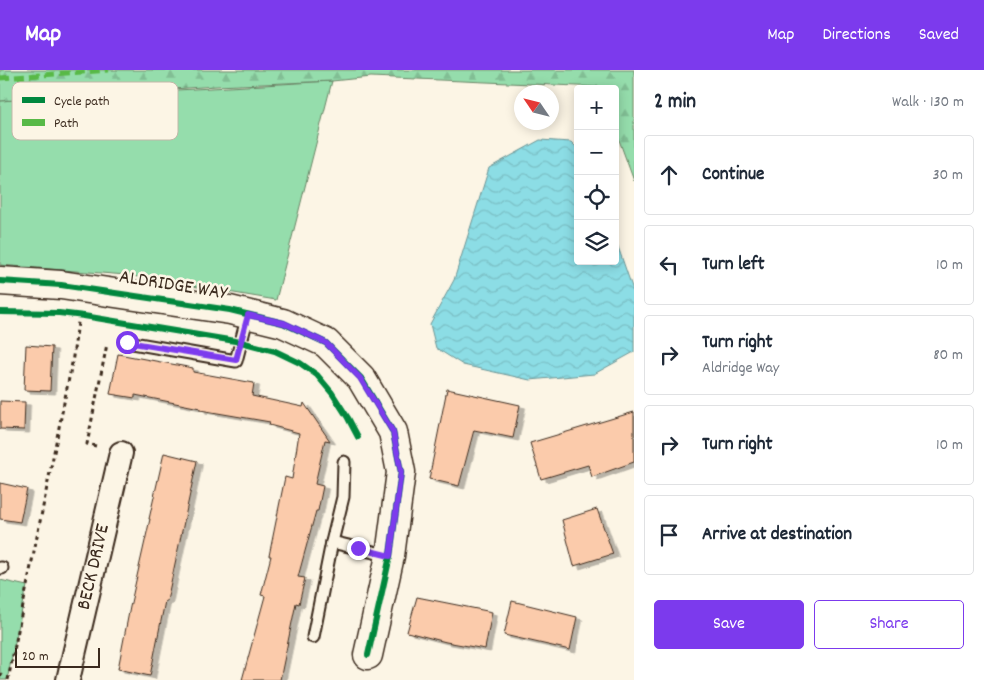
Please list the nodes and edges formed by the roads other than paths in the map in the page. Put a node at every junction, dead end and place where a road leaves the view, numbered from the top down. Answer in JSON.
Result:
{"nodes":[{"id":1,"x":0,"y":282,"type":"edge"},
{"id":2,"x":248,"y":315,"type":"junction"},
{"id":3,"x":127,"y":342,"type":"dead end"},
{"id":4,"x":121,"y":453,"type":"road end"},
{"id":5,"x":344,"y":462,"type":"dead end"},
{"id":6,"x":332,"y":542,"type":"junction"},
{"id":7,"x":390,"y":556,"type":"junction"},
{"id":8,"x":313,"y":637,"type":"dead end"},
{"id":9,"x":368,"y":655,"type":"dead end"},
{"id":10,"x":68,"y":680,"type":"edge"}],
"edges":[{"from":1,"to":2,"type":"street","name":"ALDRIDGE WAY"},
{"from":2,"to":3,"type":"lane"},
{"from":2,"to":7,"type":"street","name":"ALDRIDGE WAY"},
{"from":4,"to":10,"type":"street","name":"BECK DRIVE"},
{"from":5,"to":6,"type":"lane"},
{"from":6,"to":7,"type":"lane"},
{"from":6,"to":8,"type":"lane"},
{"from":7,"to":9,"type":"street","name":"ALDRIDGE WAY"}]}
